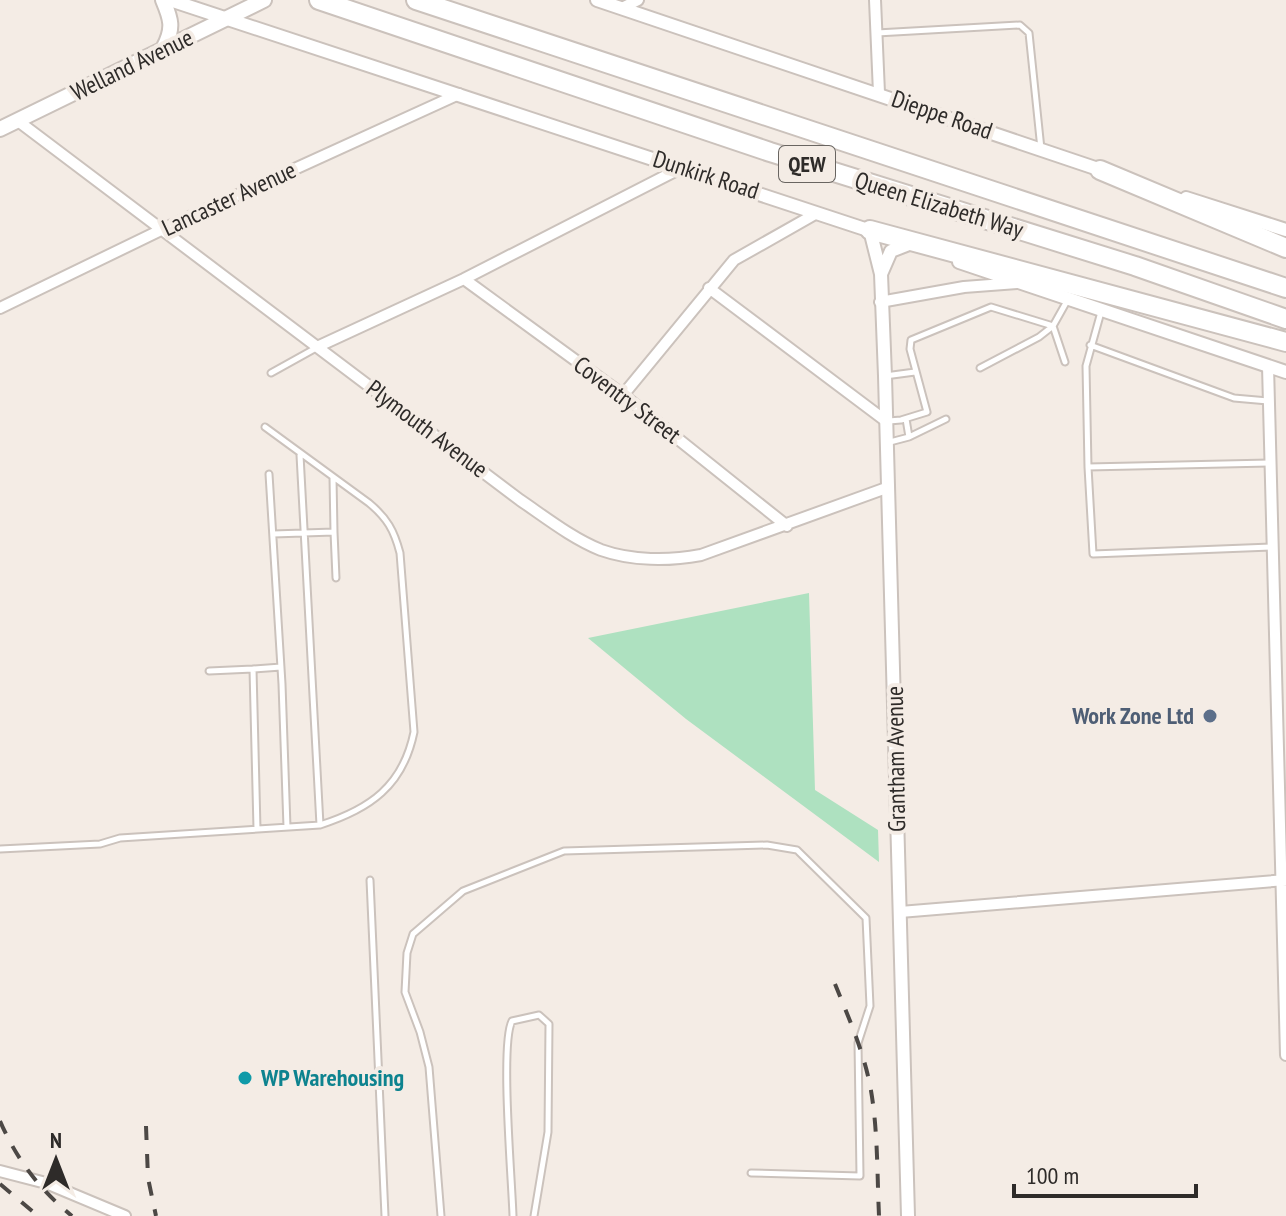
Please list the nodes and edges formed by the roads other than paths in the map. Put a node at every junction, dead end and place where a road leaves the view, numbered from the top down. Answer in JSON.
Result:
{"nodes":[{"id":1,"x":163,"y":0,"type":"edge"},
{"id":2,"x":170,"y":0,"type":"edge"},
{"id":3,"x":264,"y":0,"type":"edge"},
{"id":4,"x":416,"y":0,"type":"edge"},
{"id":5,"x":597,"y":0,"type":"edge"},
{"id":6,"x":638,"y":0,"type":"edge"},
{"id":7,"x":875,"y":0,"type":"edge"},
{"id":8,"x":325,"y":2,"type":"edge"},
{"id":9,"x":622,"y":8,"type":"junction"},
{"id":10,"x":228,"y":18,"type":"junction"},
{"id":11,"x":877,"y":33,"type":"junction"},
{"id":12,"x":164,"y":47,"type":"junction"},
{"id":13,"x":879,"y":93,"type":"junction"},
{"id":14,"x":460,"y":94,"type":"junction"},
{"id":15,"x":18,"y":121,"type":"junction"},
{"id":16,"x":0,"y":129,"type":"edge"},
{"id":17,"x":1041,"y":150,"type":"junction"},
{"id":18,"x":683,"y":167,"type":"junction"},
{"id":19,"x":1100,"y":170,"type":"junction"},
{"id":20,"x":817,"y":213,"type":"junction"},
{"id":21,"x":163,"y":229,"type":"junction"},
{"id":22,"x":1286,"y":229,"type":"edge"},
{"id":23,"x":870,"y":230,"type":"junction"},
{"id":24,"x":915,"y":244,"type":"junction"},
{"id":25,"x":1286,"y":248,"type":"edge"},
{"id":26,"x":881,"y":274,"type":"junction"},
{"id":27,"x":464,"y":279,"type":"junction"},
{"id":28,"x":1018,"y":283,"type":"junction"},
{"id":29,"x":709,"y":288,"type":"junction"},
{"id":30,"x":1286,"y":288,"type":"edge"},
{"id":31,"x":1067,"y":300,"type":"junction"},
{"id":32,"x":880,"y":302,"type":"junction"},
{"id":33,"x":0,"y":308,"type":"edge"},
{"id":34,"x":1101,"y":312,"type":"junction"},
{"id":35,"x":1286,"y":319,"type":"edge"},
{"id":36,"x":1053,"y":326,"type":"junction"},
{"id":37,"x":1286,"y":342,"type":"edge"},
{"id":38,"x":1090,"y":345,"type":"junction"},
{"id":39,"x":319,"y":346,"type":"junction"},
{"id":40,"x":1065,"y":362,"type":"dead end"},
{"id":41,"x":1268,"y":366,"type":"junction"},
{"id":42,"x":980,"y":368,"type":"dead end"},
{"id":43,"x":915,"y":372,"type":"junction"},
{"id":44,"x":1286,"y":372,"type":"edge"},
{"id":45,"x":271,"y":373,"type":"dead end"},
{"id":46,"x":885,"y":376,"type":"junction"},
{"id":47,"x":623,"y":395,"type":"junction"},
{"id":48,"x":1268,"y":401,"type":"junction"},
{"id":49,"x":906,"y":419,"type":"junction"},
{"id":50,"x":946,"y":419,"type":"dead end"},
{"id":51,"x":886,"y":421,"type":"junction"},
{"id":52,"x":265,"y":427,"type":"dead end"},
{"id":53,"x":909,"y":437,"type":"junction"},
{"id":54,"x":887,"y":443,"type":"junction"},
{"id":55,"x":300,"y":454,"type":"junction"},
{"id":56,"x":1270,"y":463,"type":"junction"},
{"id":57,"x":1088,"y":467,"type":"junction"},
{"id":58,"x":269,"y":474,"type":"dead end"},
{"id":59,"x":333,"y":477,"type":"junction"},
{"id":60,"x":889,"y":487,"type":"junction"},
{"id":61,"x":787,"y":526,"type":"junction"},
{"id":62,"x":334,"y":532,"type":"junction"},
{"id":63,"x":304,"y":533,"type":"junction"},
{"id":64,"x":273,"y":534,"type":"junction"},
{"id":65,"x":1272,"y":547,"type":"junction"},
{"id":66,"x":336,"y":578,"type":"dead end"},
{"id":67,"x":281,"y":667,"type":"junction"},
{"id":68,"x":253,"y":669,"type":"junction"},
{"id":69,"x":209,"y":671,"type":"dead end"},
{"id":70,"x":320,"y":825,"type":"junction"},
{"id":71,"x":287,"y":827,"type":"junction"},
{"id":72,"x":257,"y":829,"type":"junction"},
{"id":73,"x":0,"y":849,"type":"edge"},
{"id":74,"x":370,"y":880,"type":"dead end"},
{"id":75,"x":1284,"y":880,"type":"edge"},
{"id":76,"x":900,"y":912,"type":"junction"},
{"id":77,"x":1286,"y":1055,"type":"edge"},
{"id":78,"x":0,"y":1171,"type":"edge"},
{"id":79,"x":751,"y":1173,"type":"dead end"},
{"id":80,"x":125,"y":1216,"type":"edge"},
{"id":81,"x":385,"y":1216,"type":"edge"},
{"id":82,"x":441,"y":1216,"type":"edge"},
{"id":83,"x":513,"y":1216,"type":"edge"},
{"id":84,"x":534,"y":1216,"type":"edge"},
{"id":85,"x":908,"y":1216,"type":"edge"}],
"edges":[{"from":1,"to":12,"type":"main road"},
{"from":2,"to":10,"type":"street","name":"Dunkirk Road"},
{"from":3,"to":10,"type":"main road","name":"Welland Avenue"},
{"from":4,"to":30,"type":"highway","name":"Queen Elizabeth Way","number":"QEW"},
{"from":5,"to":9,"type":"street","name":"Dieppe Road"},
{"from":6,"to":9,"type":"street"},
{"from":7,"to":11,"type":"street"},
{"from":8,"to":35,"type":"highway","name":"Queen Elizabeth Way","number":"QEW"},
{"from":9,"to":13,"type":"street","name":"Dieppe Road"},
{"from":10,"to":12,"type":"main road","name":"Welland Avenue"},
{"from":10,"to":14,"type":"street","name":"Dunkirk Road"},
{"from":11,"to":13,"type":"street"},
{"from":11,"to":17,"type":"lane"},
{"from":12,"to":15,"type":"main road","name":"Welland Avenue"},
{"from":13,"to":17,"type":"street","name":"Dieppe Road"},
{"from":14,"to":18,"type":"street","name":"Dunkirk Road"},
{"from":14,"to":21,"type":"street","name":"Lancaster Avenue"},
{"from":15,"to":16,"type":"main road","name":"Welland Avenue"},
{"from":15,"to":21,"type":"street","name":"Plymouth Avenue"},
{"from":17,"to":19,"type":"street","name":"Dieppe Road"},
{"from":18,"to":20,"type":"street","name":"Dunkirk Road"},
{"from":18,"to":27,"type":"street"},
{"from":19,"to":22,"type":"street","name":"Dieppe Road"},
{"from":19,"to":25,"type":"highway"},
{"from":20,"to":23,"type":"street","name":"Dunkirk Road"},
{"from":20,"to":29,"type":"street"},
{"from":21,"to":33,"type":"street","name":"Lancaster Avenue"},
{"from":21,"to":39,"type":"street","name":"Plymouth Avenue"},
{"from":23,"to":24,"type":"highway"},
{"from":23,"to":26,"type":"street","name":"Grantham Avenue"},
{"from":24,"to":26,"type":"street"},
{"from":24,"to":28,"type":"street"},
{"from":24,"to":37,"type":"highway"},
{"from":26,"to":32,"type":"street","name":"Grantham Avenue"},
{"from":27,"to":39,"type":"street"},
{"from":27,"to":47,"type":"street","name":"Coventry Street"},
{"from":28,"to":31,"type":"street"},
{"from":28,"to":32,"type":"street"},
{"from":29,"to":47,"type":"street"},
{"from":29,"to":51,"type":"street"},
{"from":31,"to":34,"type":"street"},
{"from":31,"to":36,"type":"lane"},
{"from":32,"to":46,"type":"street","name":"Grantham Avenue"},
{"from":34,"to":38,"type":"lane"},
{"from":34,"to":41,"type":"street"},
{"from":36,"to":40,"type":"lane"},
{"from":36,"to":42,"type":"lane"},
{"from":36,"to":43,"type":"lane"},
{"from":38,"to":48,"type":"lane"},
{"from":38,"to":57,"type":"lane"},
{"from":39,"to":45,"type":"lane"},
{"from":39,"to":61,"type":"street","name":"Plymouth Avenue"},
{"from":41,"to":44,"type":"street"},
{"from":41,"to":48,"type":"street"},
{"from":43,"to":46,"type":"lane"},
{"from":43,"to":49,"type":"lane"},
{"from":46,"to":51,"type":"street","name":"Grantham Avenue"},
{"from":47,"to":61,"type":"street","name":"Coventry Street"},
{"from":48,"to":56,"type":"street"},
{"from":49,"to":51,"type":"lane"},
{"from":49,"to":53,"type":"lane"},
{"from":50,"to":53,"type":"lane"},
{"from":51,"to":54,"type":"street","name":"Grantham Avenue"},
{"from":52,"to":55,"type":"lane"},
{"from":53,"to":54,"type":"lane"},
{"from":54,"to":60,"type":"street","name":"Grantham Avenue"},
{"from":55,"to":59,"type":"lane"},
{"from":55,"to":63,"type":"lane"},
{"from":56,"to":57,"type":"lane"},
{"from":56,"to":65,"type":"street"},
{"from":57,"to":65,"type":"lane"},
{"from":58,"to":64,"type":"lane"},
{"from":59,"to":62,"type":"lane"},
{"from":59,"to":70,"type":"lane"},
{"from":60,"to":61,"type":"street","name":"Plymouth Avenue"},
{"from":60,"to":76,"type":"street","name":"Grantham Avenue"},
{"from":62,"to":63,"type":"lane"},
{"from":62,"to":66,"type":"lane"},
{"from":63,"to":64,"type":"lane"},
{"from":63,"to":70,"type":"lane"},
{"from":64,"to":67,"type":"lane"},
{"from":65,"to":75,"type":"street"},
{"from":67,"to":68,"type":"lane"},
{"from":67,"to":71,"type":"lane"},
{"from":68,"to":69,"type":"lane"},
{"from":68,"to":72,"type":"lane"},
{"from":70,"to":71,"type":"lane"},
{"from":71,"to":72,"type":"lane"},
{"from":72,"to":73,"type":"lane"},
{"from":74,"to":81,"type":"lane"},
{"from":75,"to":76,"type":"street"},
{"from":75,"to":77,"type":"street"},
{"from":76,"to":85,"type":"street","name":"Grantham Avenue"},
{"from":78,"to":80,"type":"street"},
{"from":79,"to":82,"type":"lane"},
{"from":83,"to":84,"type":"lane"}]}
